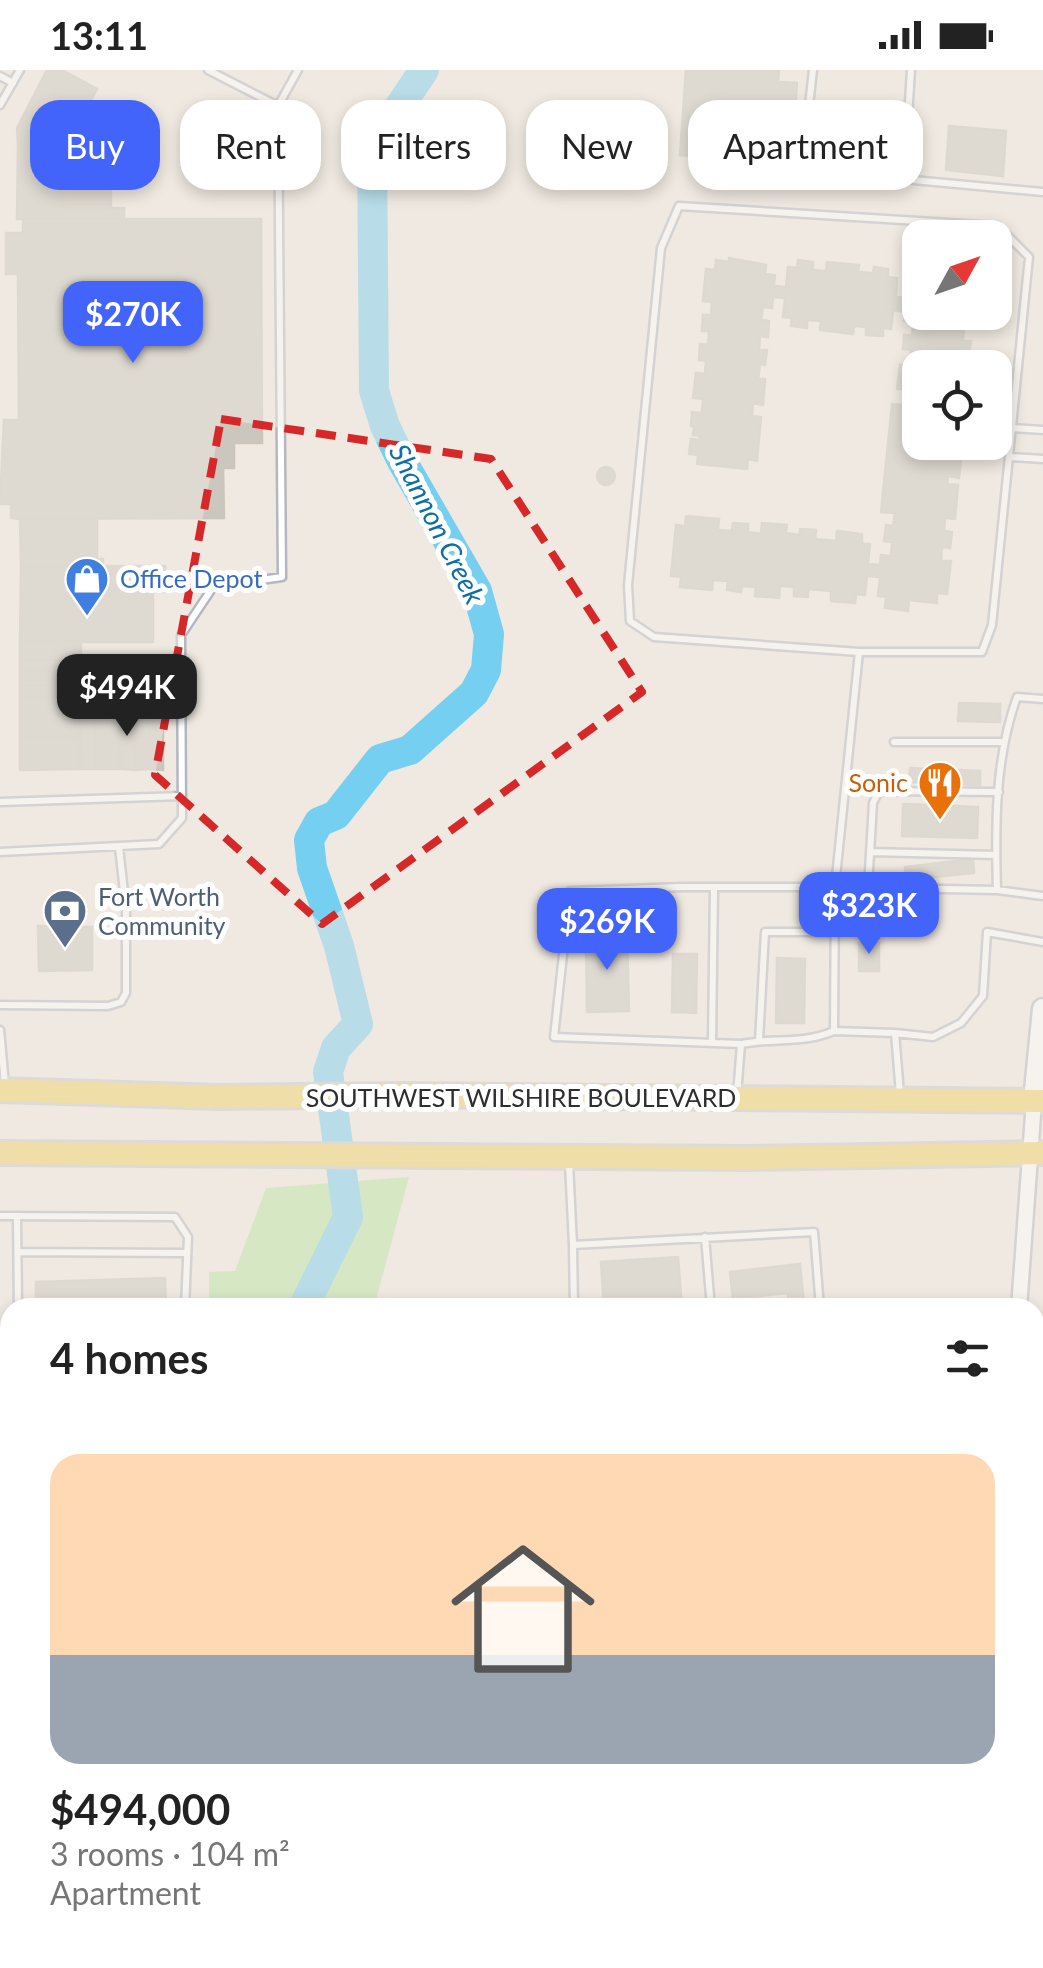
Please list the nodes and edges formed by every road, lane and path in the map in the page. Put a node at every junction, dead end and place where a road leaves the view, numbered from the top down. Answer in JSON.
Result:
{"nodes":[{"id":1,"x":20,"y":70,"type":"edge"},
{"id":2,"x":208,"y":70,"type":"edge"},
{"id":3,"x":298,"y":70,"type":"edge"},
{"id":4,"x":813,"y":70,"type":"edge"},
{"id":5,"x":910,"y":70,"type":"edge"},
{"id":6,"x":0,"y":76,"type":"edge"},
{"id":7,"x":13,"y":83,"type":"junction"},
{"id":8,"x":266,"y":100,"type":"edge"},
{"id":9,"x":281,"y":100,"type":"edge"},
{"id":10,"x":810,"y":100,"type":"edge"},
{"id":11,"x":908,"y":100,"type":"edge"},
{"id":12,"x":0,"y":105,"type":"edge"},
{"id":13,"x":923,"y":181,"type":"edge"},
{"id":14,"x":279,"y":190,"type":"edge"},
{"id":15,"x":1043,"y":192,"type":"edge"},
{"id":16,"x":1013,"y":428,"type":"junction"},
{"id":17,"x":1043,"y":430,"type":"edge"},
{"id":18,"x":1012,"y":438,"type":"edge"},
{"id":19,"x":1012,"y":457,"type":"edge"},
{"id":20,"x":1043,"y":459,"type":"edge"},
{"id":21,"x":1010,"y":460,"type":"edge"},
{"id":22,"x":859,"y":652,"type":"junction"},
{"id":23,"x":1043,"y":699,"type":"edge"},
{"id":24,"x":894,"y":742,"type":"dead end"},
{"id":25,"x":1002,"y":742,"type":"junction"},
{"id":26,"x":999,"y":792,"type":"junction"},
{"id":27,"x":182,"y":796,"type":"junction"},
{"id":28,"x":0,"y":802,"type":"edge"},
{"id":29,"x":119,"y":846,"type":"junction"},
{"id":30,"x":0,"y":852,"type":"edge"},
{"id":31,"x":870,"y":852,"type":"junction"},
{"id":32,"x":996,"y":855,"type":"junction"},
{"id":33,"x":834,"y":887,"type":"junction"},
{"id":34,"x":868,"y":887,"type":"junction"},
{"id":35,"x":714,"y":888,"type":"junction"},
{"id":36,"x":998,"y":890,"type":"junction"},
{"id":37,"x":1043,"y":896,"type":"edge"},
{"id":38,"x":836,"y":932,"type":"junction"},
{"id":39,"x":1043,"y":942,"type":"edge"},
{"id":40,"x":0,"y":1005,"type":"edge"},
{"id":41,"x":1043,"y":1009,"type":"edge"},
{"id":42,"x":0,"y":1030,"type":"edge"},
{"id":43,"x":834,"y":1031,"type":"junction"},
{"id":44,"x":895,"y":1033,"type":"junction"},
{"id":45,"x":759,"y":1040,"type":"junction"},
{"id":46,"x":712,"y":1041,"type":"junction"},
{"id":47,"x":741,"y":1044,"type":"junction"},
{"id":48,"x":3,"y":1090,"type":"edge"},
{"id":49,"x":736,"y":1100,"type":"junction"},
{"id":50,"x":900,"y":1100,"type":"junction"},
{"id":51,"x":1039,"y":1101,"type":"edge"},
{"id":52,"x":0,"y":1153,"type":"edge"},
{"id":53,"x":1038,"y":1153,"type":"edge"},
{"id":54,"x":568,"y":1156,"type":"junction"},
{"id":55,"x":0,"y":1216,"type":"edge"},
{"id":56,"x":17,"y":1216,"type":"junction"},
{"id":57,"x":705,"y":1237,"type":"junction"},
{"id":58,"x":573,"y":1245,"type":"junction"},
{"id":59,"x":18,"y":1252,"type":"junction"},
{"id":60,"x":187,"y":1253,"type":"junction"},
{"id":61,"x":18,"y":1298,"type":"edge"},
{"id":62,"x":186,"y":1298,"type":"edge"},
{"id":63,"x":574,"y":1298,"type":"edge"},
{"id":64,"x":711,"y":1298,"type":"edge"},
{"id":65,"x":819,"y":1298,"type":"edge"},
{"id":66,"x":1020,"y":1298,"type":"edge"}],
"edges":[{"from":1,"to":7,"type":"lane"},
{"from":2,"to":8,"type":"lane"},
{"from":3,"to":9,"type":"lane"},
{"from":4,"to":10,"type":"lane"},
{"from":5,"to":11,"type":"lane"},
{"from":6,"to":7,"type":"lane"},
{"from":7,"to":12,"type":"lane"},
{"from":13,"to":15,"type":"lane"},
{"from":14,"to":27,"type":"lane"},
{"from":16,"to":17,"type":"lane"},
{"from":16,"to":18,"type":"lane"},
{"from":16,"to":22,"type":"lane"},
{"from":19,"to":20,"type":"lane"},
{"from":21,"to":22,"type":"lane"},
{"from":22,"to":33,"type":"lane"},
{"from":23,"to":25,"type":"lane"},
{"from":24,"to":25,"type":"lane"},
{"from":25,"to":26,"type":"lane"},
{"from":26,"to":31,"type":"lane"},
{"from":26,"to":32,"type":"lane"},
{"from":27,"to":28,"type":"lane"},
{"from":27,"to":29,"type":"lane"},
{"from":29,"to":30,"type":"lane"},
{"from":29,"to":40,"type":"lane"},
{"from":31,"to":32,"type":"lane"},
{"from":31,"to":34,"type":"lane"},
{"from":32,"to":36,"type":"lane"},
{"from":33,"to":34,"type":"lane"},
{"from":33,"to":35,"type":"lane"},
{"from":33,"to":38,"type":"lane"},
{"from":34,"to":36,"type":"lane"},
{"from":35,"to":46,"type":"lane"},
{"from":35,"to":46,"type":"lane"},
{"from":36,"to":37,"type":"lane"},
{"from":38,"to":43,"type":"lane"},
{"from":38,"to":45,"type":"lane"},
{"from":39,"to":44,"type":"lane"},
{"from":41,"to":51,"type":"street"},
{"from":42,"to":48,"type":"lane"},
{"from":43,"to":44,"type":"lane"},
{"from":43,"to":45,"type":"lane"},
{"from":44,"to":50,"type":"lane"},
{"from":45,"to":47,"type":"lane"},
{"from":46,"to":47,"type":"lane"},
{"from":47,"to":49,"type":"lane"},
{"from":48,"to":49,"type":"main road","name":"SOUTHWEST WILSHIRE BOULEVARD"},
{"from":49,"to":50,"type":"main road","name":"SOUTHWEST WILSHIRE BOULEVARD"},
{"from":50,"to":51,"type":"main road","name":"SOUTHWEST WILSHIRE BOULEVARD"},
{"from":51,"to":53,"type":"street"},
{"from":52,"to":54,"type":"main road"},
{"from":53,"to":54,"type":"main road"},
{"from":53,"to":66,"type":"street"},
{"from":54,"to":58,"type":"lane"},
{"from":55,"to":56,"type":"lane"},
{"from":56,"to":59,"type":"lane"},
{"from":56,"to":60,"type":"lane"},
{"from":57,"to":58,"type":"lane"},
{"from":57,"to":64,"type":"lane"},
{"from":57,"to":65,"type":"lane"},
{"from":58,"to":63,"type":"lane"},
{"from":59,"to":60,"type":"lane"},
{"from":59,"to":61,"type":"lane"},
{"from":60,"to":62,"type":"lane"}]}
